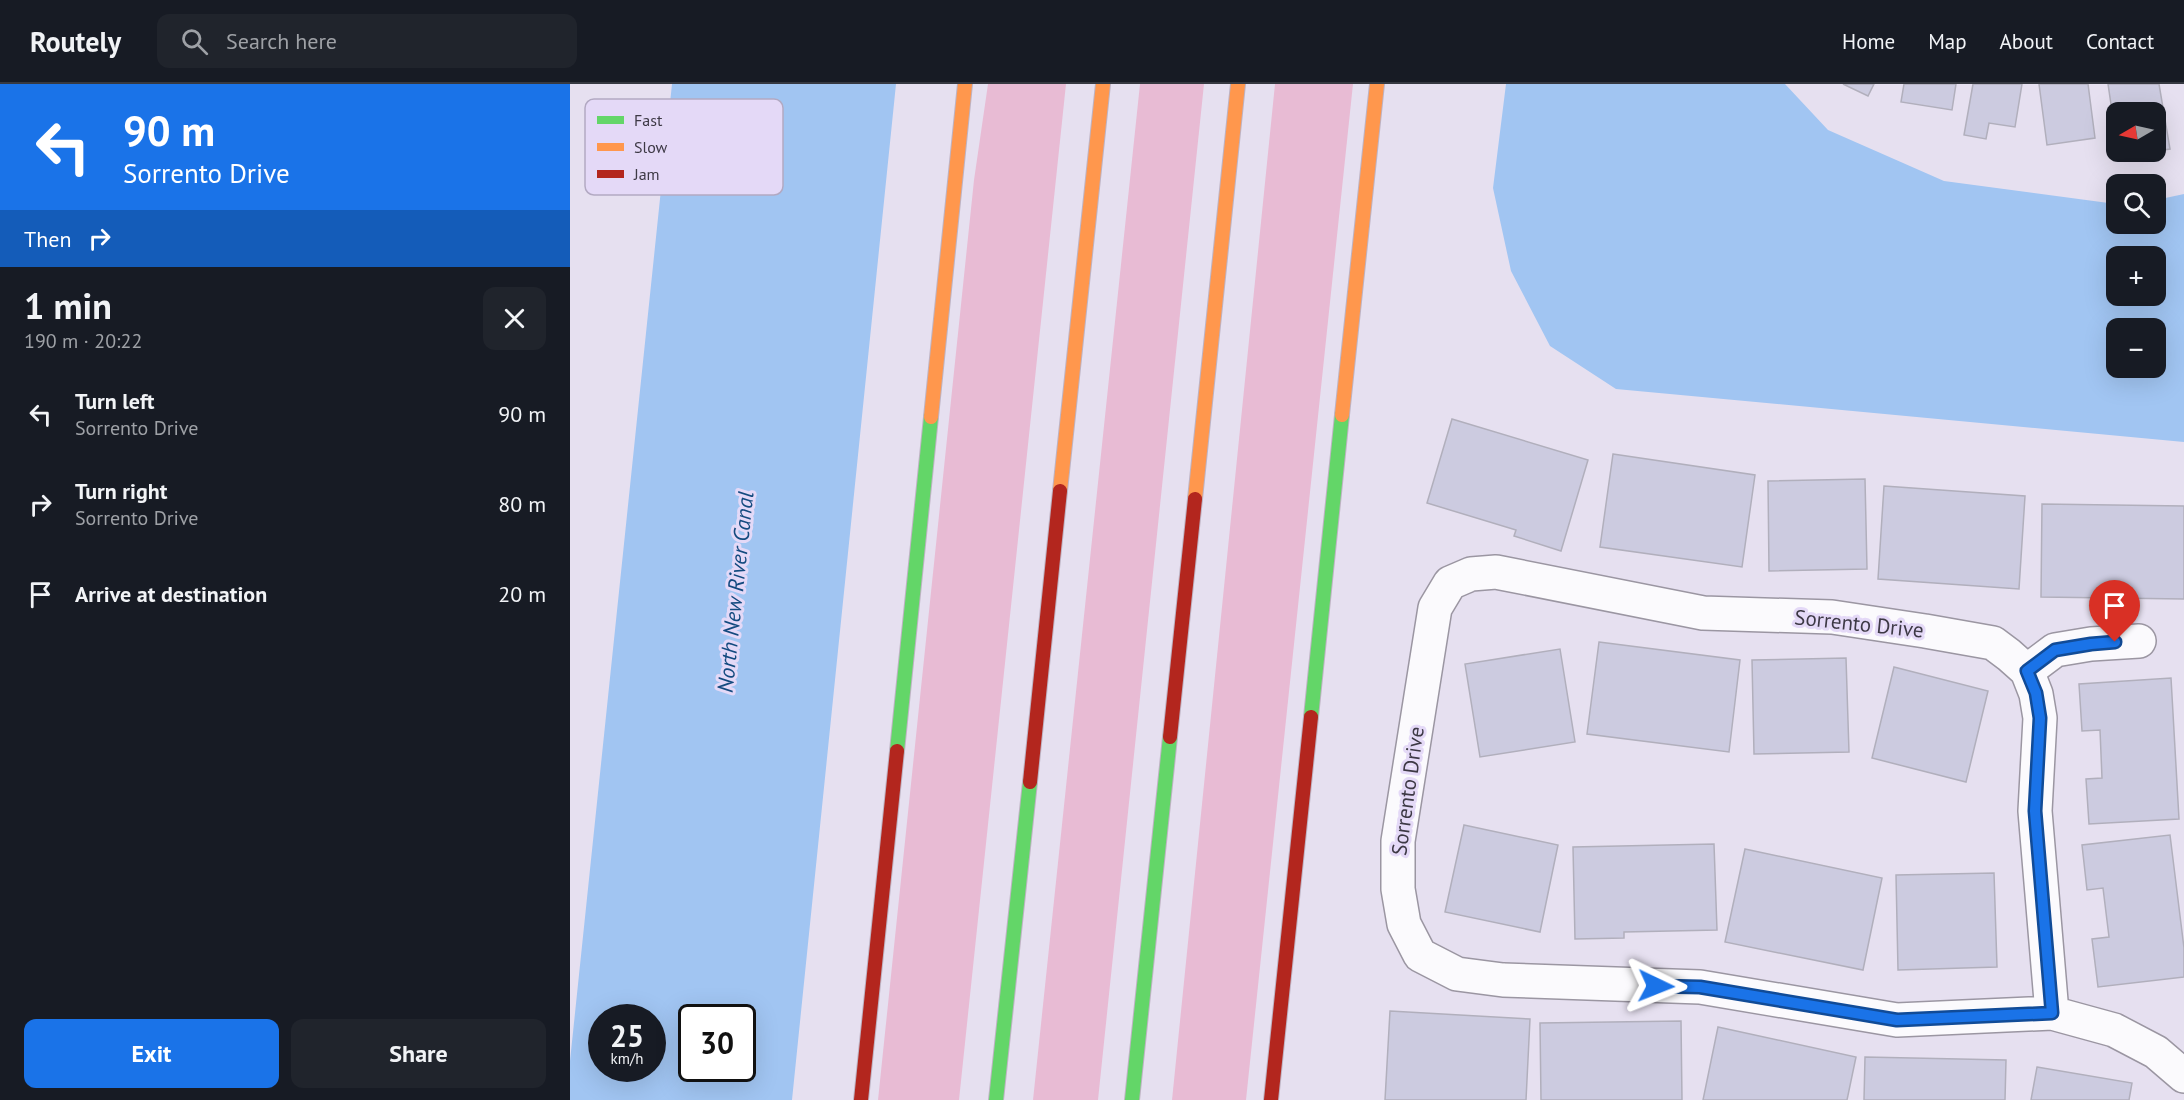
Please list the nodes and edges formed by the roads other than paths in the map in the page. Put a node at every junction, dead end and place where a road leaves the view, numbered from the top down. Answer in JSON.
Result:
{"nodes":[{"id":1,"x":965,"y":84,"type":"edge"},
{"id":2,"x":1103,"y":84,"type":"edge"},
{"id":3,"x":1238,"y":84,"type":"edge"},
{"id":4,"x":1377,"y":84,"type":"edge"},
{"id":5,"x":2139,"y":641,"type":"dead end"},
{"id":6,"x":2027,"y":671,"type":"junction"},
{"id":7,"x":2052,"y":1013,"type":"junction"},
{"id":8,"x":2184,"y":1076,"type":"edge"},
{"id":9,"x":861,"y":1100,"type":"edge"},
{"id":10,"x":996,"y":1100,"type":"edge"},
{"id":11,"x":1132,"y":1100,"type":"edge"},
{"id":12,"x":1271,"y":1100,"type":"edge"}],
"edges":[{"from":1,"to":9,"type":"main road"},
{"from":2,"to":10,"type":"main road"},
{"from":3,"to":11,"type":"main road"},
{"from":4,"to":12,"type":"main road"},
{"from":5,"to":6,"type":"street"},
{"from":6,"to":7,"type":"street"},
{"from":6,"to":7,"type":"street","name":"Sorrento Drive"},
{"from":7,"to":8,"type":"street","name":"Sorrento Drive"}]}
